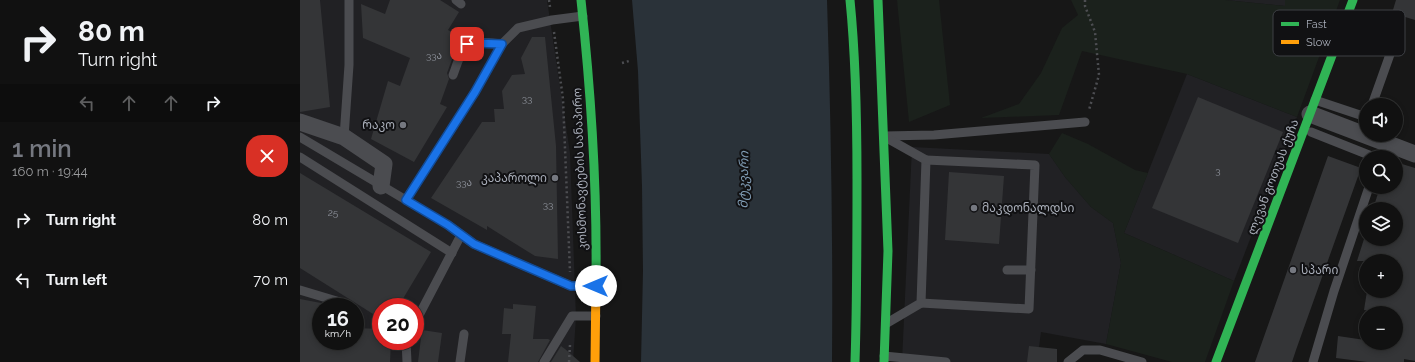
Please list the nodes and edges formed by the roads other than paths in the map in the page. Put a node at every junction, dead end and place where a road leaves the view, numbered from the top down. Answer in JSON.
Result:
{"nodes":[{"id":1,"x":349,"y":0,"type":"edge"},
{"id":2,"x":581,"y":0,"type":"edge"},
{"id":3,"x":850,"y":0,"type":"edge"},
{"id":4,"x":878,"y":0,"type":"edge"},
{"id":5,"x":1353,"y":0,"type":"edge"},
{"id":6,"x":1349,"y":10,"type":"edge"},
{"id":7,"x":583,"y":16,"type":"junction"},
{"id":8,"x":502,"y":44,"type":"junction"},
{"id":9,"x":1332,"y":56,"type":"edge"},
{"id":10,"x":1389,"y":56,"type":"edge"},
{"id":11,"x":453,"y":75,"type":"dead end"},
{"id":12,"x":1374,"y":98,"type":"edge"},
{"id":13,"x":1312,"y":107,"type":"junction"},
{"id":14,"x":1359,"y":117,"type":"edge"},
{"id":15,"x":300,"y":122,"type":"edge"},
{"id":16,"x":1085,"y":122,"type":"road end"},
{"id":17,"x":1311,"y":132,"type":"dead end"},
{"id":18,"x":884,"y":136,"type":"junction"},
{"id":19,"x":300,"y":137,"type":"edge"},
{"id":20,"x":344,"y":137,"type":"junction"},
{"id":21,"x":1359,"y":151,"type":"edge"},
{"id":22,"x":1415,"y":154,"type":"edge"},
{"id":23,"x":300,"y":157,"type":"edge"},
{"id":24,"x":926,"y":160,"type":"junction"},
{"id":25,"x":382,"y":186,"type":"junction"},
{"id":26,"x":1367,"y":194,"type":"edge"},
{"id":27,"x":406,"y":200,"type":"junction"},
{"id":28,"x":461,"y":235,"type":"junction"},
{"id":29,"x":452,"y":253,"type":"junction"},
{"id":30,"x":1007,"y":270,"type":"dead end"},
{"id":31,"x":1031,"y":270,"type":"junction"},
{"id":32,"x":596,"y":286,"type":"junction"},
{"id":33,"x":300,"y":290,"type":"edge"},
{"id":34,"x":327,"y":298,"type":"edge"},
{"id":35,"x":921,"y":303,"type":"junction"},
{"id":36,"x":424,"y":306,"type":"edge"},
{"id":37,"x":596,"y":316,"type":"junction"},
{"id":38,"x":885,"y":324,"type":"junction"},
{"id":39,"x":464,"y":334,"type":"dead end"},
{"id":40,"x":406,"y":350,"type":"edge"},
{"id":41,"x":884,"y":359,"type":"edge"},
{"id":42,"x":407,"y":362,"type":"edge"},
{"id":43,"x":460,"y":362,"type":"edge"},
{"id":44,"x":544,"y":362,"type":"edge"},
{"id":45,"x":595,"y":362,"type":"edge"},
{"id":46,"x":855,"y":362,"type":"edge"},
{"id":47,"x":946,"y":362,"type":"edge"},
{"id":48,"x":1068,"y":362,"type":"edge"},
{"id":49,"x":1142,"y":362,"type":"edge"},
{"id":50,"x":1216,"y":362,"type":"edge"},
{"id":51,"x":1313,"y":362,"type":"edge"}],
"edges":[{"from":1,"to":20,"type":"lane"},
{"from":2,"to":7,"type":"main road","name":"კოსმონავტების სანაპირო"},
{"from":3,"to":46,"type":"main road"},
{"from":4,"to":18,"type":"main road"},
{"from":5,"to":6,"type":"main road","name":"ლევან გოთუას ქუჩა"},
{"from":7,"to":8,"type":"lane"},
{"from":7,"to":32,"type":"main road","name":"კოსმონავტების სანაპირო"},
{"from":8,"to":11,"type":"lane"},
{"from":8,"to":27,"type":"lane"},
{"from":9,"to":13,"type":"main road","name":"ლევან გოთუას ქუჩა"},
{"from":10,"to":12,"type":"lane"},
{"from":13,"to":14,"type":"lane"},
{"from":13,"to":22,"type":"street"},
{"from":13,"to":50,"type":"main road","name":"ლევან გოთუას ქუჩა"},
{"from":15,"to":20,"type":"street"},
{"from":16,"to":18,"type":"lane"},
{"from":17,"to":21,"type":"lane"},
{"from":18,"to":24,"type":"lane"},
{"from":18,"to":38,"type":"main road"},
{"from":19,"to":25,"type":"lane"},
{"from":20,"to":25,"type":"street"},
{"from":23,"to":29,"type":"lane"},
{"from":24,"to":31,"type":"lane"},
{"from":24,"to":35,"type":"lane"},
{"from":25,"to":27,"type":"lane"},
{"from":26,"to":51,"type":"lane"},
{"from":27,"to":28,"type":"lane"},
{"from":28,"to":29,"type":"lane"},
{"from":28,"to":32,"type":"lane"},
{"from":29,"to":36,"type":"lane"},
{"from":30,"to":31,"type":"lane"},
{"from":31,"to":35,"type":"lane"},
{"from":32,"to":37,"type":"main road","name":"კოსმონავტების სანაპირო"},
{"from":33,"to":34,"type":"lane"},
{"from":35,"to":38,"type":"lane"},
{"from":37,"to":44,"type":"lane"},
{"from":37,"to":45,"type":"main road","name":"კოსმონავტების სანაპირო"},
{"from":38,"to":41,"type":"main road"},
{"from":39,"to":43,"type":"lane"},
{"from":40,"to":42,"type":"lane"},
{"from":41,"to":47,"type":"lane"},
{"from":48,"to":49,"type":"lane"}]}
